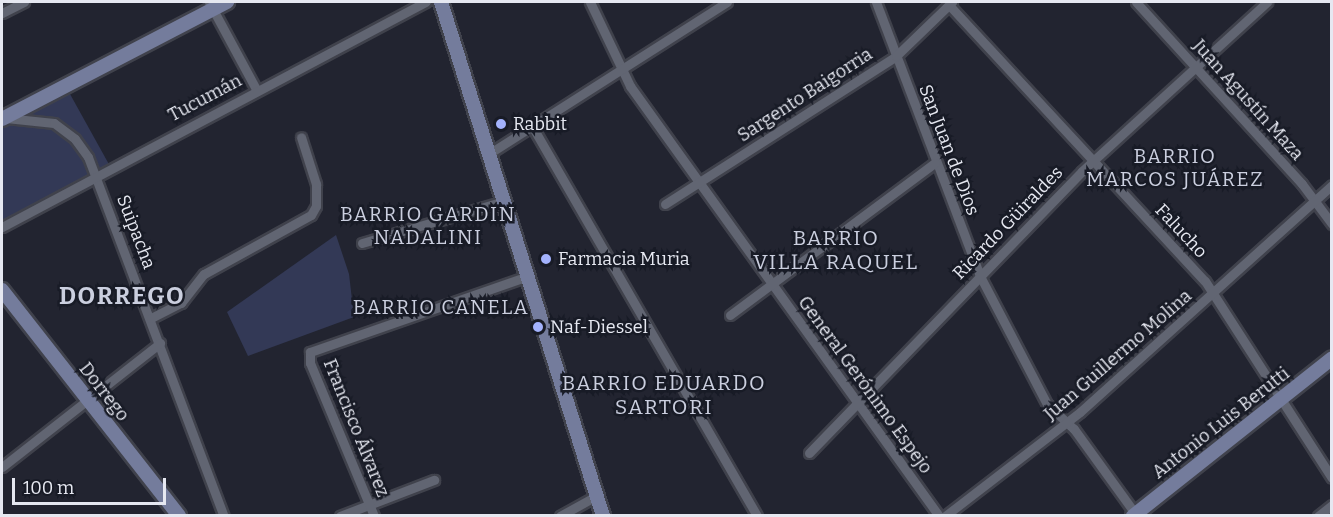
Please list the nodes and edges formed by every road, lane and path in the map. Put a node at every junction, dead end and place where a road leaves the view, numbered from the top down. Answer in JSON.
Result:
{"nodes":[{"id":1,"x":24,"y":2,"type":"edge"},
{"id":2,"x":227,"y":2,"type":"edge"},
{"id":3,"x":426,"y":2,"type":"edge"},
{"id":4,"x":441,"y":2,"type":"edge"},
{"id":5,"x":590,"y":2,"type":"edge"},
{"id":6,"x":727,"y":2,"type":"edge"},
{"id":7,"x":876,"y":2,"type":"edge"},
{"id":8,"x":1136,"y":2,"type":"edge"},
{"id":9,"x":1267,"y":2,"type":"edge"},
{"id":10,"x":951,"y":3,"type":"edge"},
{"id":11,"x":211,"y":4,"type":"edge"},
{"id":12,"x":2,"y":13,"type":"edge"},
{"id":13,"x":896,"y":56,"type":"junction"},
{"id":14,"x":1196,"y":66,"type":"junction"},
{"id":15,"x":620,"y":70,"type":"junction"},
{"id":16,"x":256,"y":89,"type":"junction"},
{"id":17,"x":2,"y":118,"type":"edge"},
{"id":18,"x":532,"y":126,"type":"junction"},
{"id":19,"x":301,"y":137,"type":"dead end"},
{"id":20,"x":490,"y":153,"type":"junction"},
{"id":21,"x":1093,"y":160,"type":"junction"},
{"id":22,"x":935,"y":163,"type":"junction"},
{"id":23,"x":96,"y":176,"type":"junction"},
{"id":24,"x":698,"y":182,"type":"junction"},
{"id":25,"x":1332,"y":185,"type":"edge"},
{"id":26,"x":1315,"y":200,"type":"junction"},
{"id":27,"x":505,"y":201,"type":"junction"},
{"id":28,"x":665,"y":204,"type":"dead end"},
{"id":29,"x":1332,"y":224,"type":"edge"},
{"id":30,"x":2,"y":227,"type":"edge"},
{"id":31,"x":362,"y":243,"type":"dead end"},
{"id":32,"x":528,"y":276,"type":"junction"},
{"id":33,"x":980,"y":276,"type":"junction"},
{"id":34,"x":772,"y":284,"type":"junction"},
{"id":35,"x":2,"y":290,"type":"edge"},
{"id":36,"x":1214,"y":293,"type":"junction"},
{"id":37,"x":730,"y":315,"type":"dead end"},
{"id":38,"x":151,"y":318,"type":"junction"},
{"id":39,"x":160,"y":343,"type":"junction"},
{"id":40,"x":1332,"y":358,"type":"edge"},
{"id":41,"x":1281,"y":399,"type":"junction"},
{"id":42,"x":87,"y":400,"type":"junction"},
{"id":43,"x":857,"y":402,"type":"junction"},
{"id":44,"x":1066,"y":422,"type":"junction"},
{"id":45,"x":809,"y":453,"type":"dead end"},
{"id":46,"x":2,"y":467,"type":"edge"},
{"id":47,"x":1332,"y":478,"type":"edge"},
{"id":48,"x":434,"y":480,"type":"dead end"},
{"id":49,"x":596,"y":496,"type":"junction"},
{"id":50,"x":369,"y":504,"type":"junction"},
{"id":51,"x":1332,"y":505,"type":"edge"},
{"id":52,"x":1135,"y":515,"type":"edge"},
{"id":53,"x":179,"y":516,"type":"edge"},
{"id":54,"x":224,"y":516,"type":"edge"},
{"id":55,"x":340,"y":516,"type":"edge"},
{"id":56,"x":374,"y":516,"type":"edge"},
{"id":57,"x":560,"y":516,"type":"edge"},
{"id":58,"x":603,"y":516,"type":"edge"},
{"id":59,"x":757,"y":516,"type":"edge"},
{"id":60,"x":939,"y":516,"type":"edge"},
{"id":61,"x":945,"y":516,"type":"edge"},
{"id":62,"x":1318,"y":516,"type":"edge"}],
"edges":[{"from":1,"to":12,"type":"street"},
{"from":2,"to":11,"type":"street"},
{"from":3,"to":16,"type":"street","name":"Tucumán"},
{"from":4,"to":20,"type":"street"},
{"from":5,"to":15,"type":"street","name":"General Gerónimo Espejo"},
{"from":6,"to":15,"type":"street"},
{"from":7,"to":13,"type":"street","name":"San Juan de Dios"},
{"from":8,"to":14,"type":"street","name":"Juan Agustín Maza"},
{"from":9,"to":14,"type":"street","name":"Ricardo Güiraldes"},
{"from":10,"to":13,"type":"street","name":"Sargento Baigorria"},
{"from":10,"to":21,"type":"street","name":"Falucho"},
{"from":11,"to":16,"type":"street"},
{"from":11,"to":17,"type":"street"},
{"from":13,"to":22,"type":"street","name":"San Juan de Dios"},
{"from":13,"to":24,"type":"street","name":"Sargento Baigorria"},
{"from":14,"to":21,"type":"street","name":"Ricardo Güiraldes"},
{"from":14,"to":26,"type":"street","name":"Juan Agustín Maza"},
{"from":15,"to":18,"type":"street"},
{"from":15,"to":24,"type":"street","name":"General Gerónimo Espejo"},
{"from":16,"to":23,"type":"street","name":"Tucumán"},
{"from":17,"to":23,"type":"street","name":"Suipacha"},
{"from":18,"to":20,"type":"street"},
{"from":18,"to":59,"type":"street"},
{"from":19,"to":38,"type":"street"},
{"from":20,"to":27,"type":"street"},
{"from":21,"to":33,"type":"street","name":"Ricardo Güiraldes"},
{"from":21,"to":36,"type":"street","name":"Falucho"},
{"from":22,"to":33,"type":"street","name":"San Juan de Dios"},
{"from":22,"to":34,"type":"street"},
{"from":23,"to":30,"type":"street","name":"Tucumán"},
{"from":23,"to":38,"type":"street","name":"Suipacha"},
{"from":24,"to":28,"type":"street","name":"Sargento Baigorria"},
{"from":24,"to":34,"type":"street","name":"General Gerónimo Espejo"},
{"from":25,"to":26,"type":"street","name":"Juan Guillermo Molina"},
{"from":26,"to":29,"type":"street","name":"Juan Agustín Maza"},
{"from":26,"to":36,"type":"street","name":"Juan Guillermo Molina"},
{"from":27,"to":31,"type":"street"},
{"from":27,"to":32,"type":"street"},
{"from":32,"to":49,"type":"street"},
{"from":32,"to":50,"type":"street","name":"Francisco Álvarez"},
{"from":33,"to":43,"type":"street","name":"Ricardo Güiraldes"},
{"from":33,"to":44,"type":"street","name":"San Juan de Dios"},
{"from":34,"to":37,"type":"street"},
{"from":34,"to":43,"type":"street","name":"General Gerónimo Espejo"},
{"from":35,"to":42,"type":"street","name":"Dorrego"},
{"from":36,"to":41,"type":"street","name":"Falucho"},
{"from":36,"to":44,"type":"street","name":"Juan Guillermo Molina"},
{"from":38,"to":39,"type":"street","name":"Suipacha"},
{"from":39,"to":42,"type":"street"},
{"from":39,"to":54,"type":"street","name":"Suipacha"},
{"from":40,"to":41,"type":"street","name":"Antonio Luis Berutti"},
{"from":41,"to":47,"type":"street","name":"Falucho"},
{"from":41,"to":52,"type":"street","name":"Antonio Luis Berutti"},
{"from":42,"to":46,"type":"street"},
{"from":42,"to":53,"type":"street","name":"Dorrego"},
{"from":43,"to":45,"type":"street","name":"Ricardo Güiraldes"},
{"from":43,"to":60,"type":"street","name":"General Gerónimo Espejo"},
{"from":44,"to":52,"type":"street","name":"San Juan de Dios"},
{"from":44,"to":61,"type":"street","name":"Juan Guillermo Molina"},
{"from":48,"to":50,"type":"street"},
{"from":49,"to":57,"type":"street"},
{"from":49,"to":58,"type":"street"},
{"from":50,"to":55,"type":"street"},
{"from":50,"to":56,"type":"street","name":"Francisco Álvarez"},
{"from":51,"to":62,"type":"street"}]}
